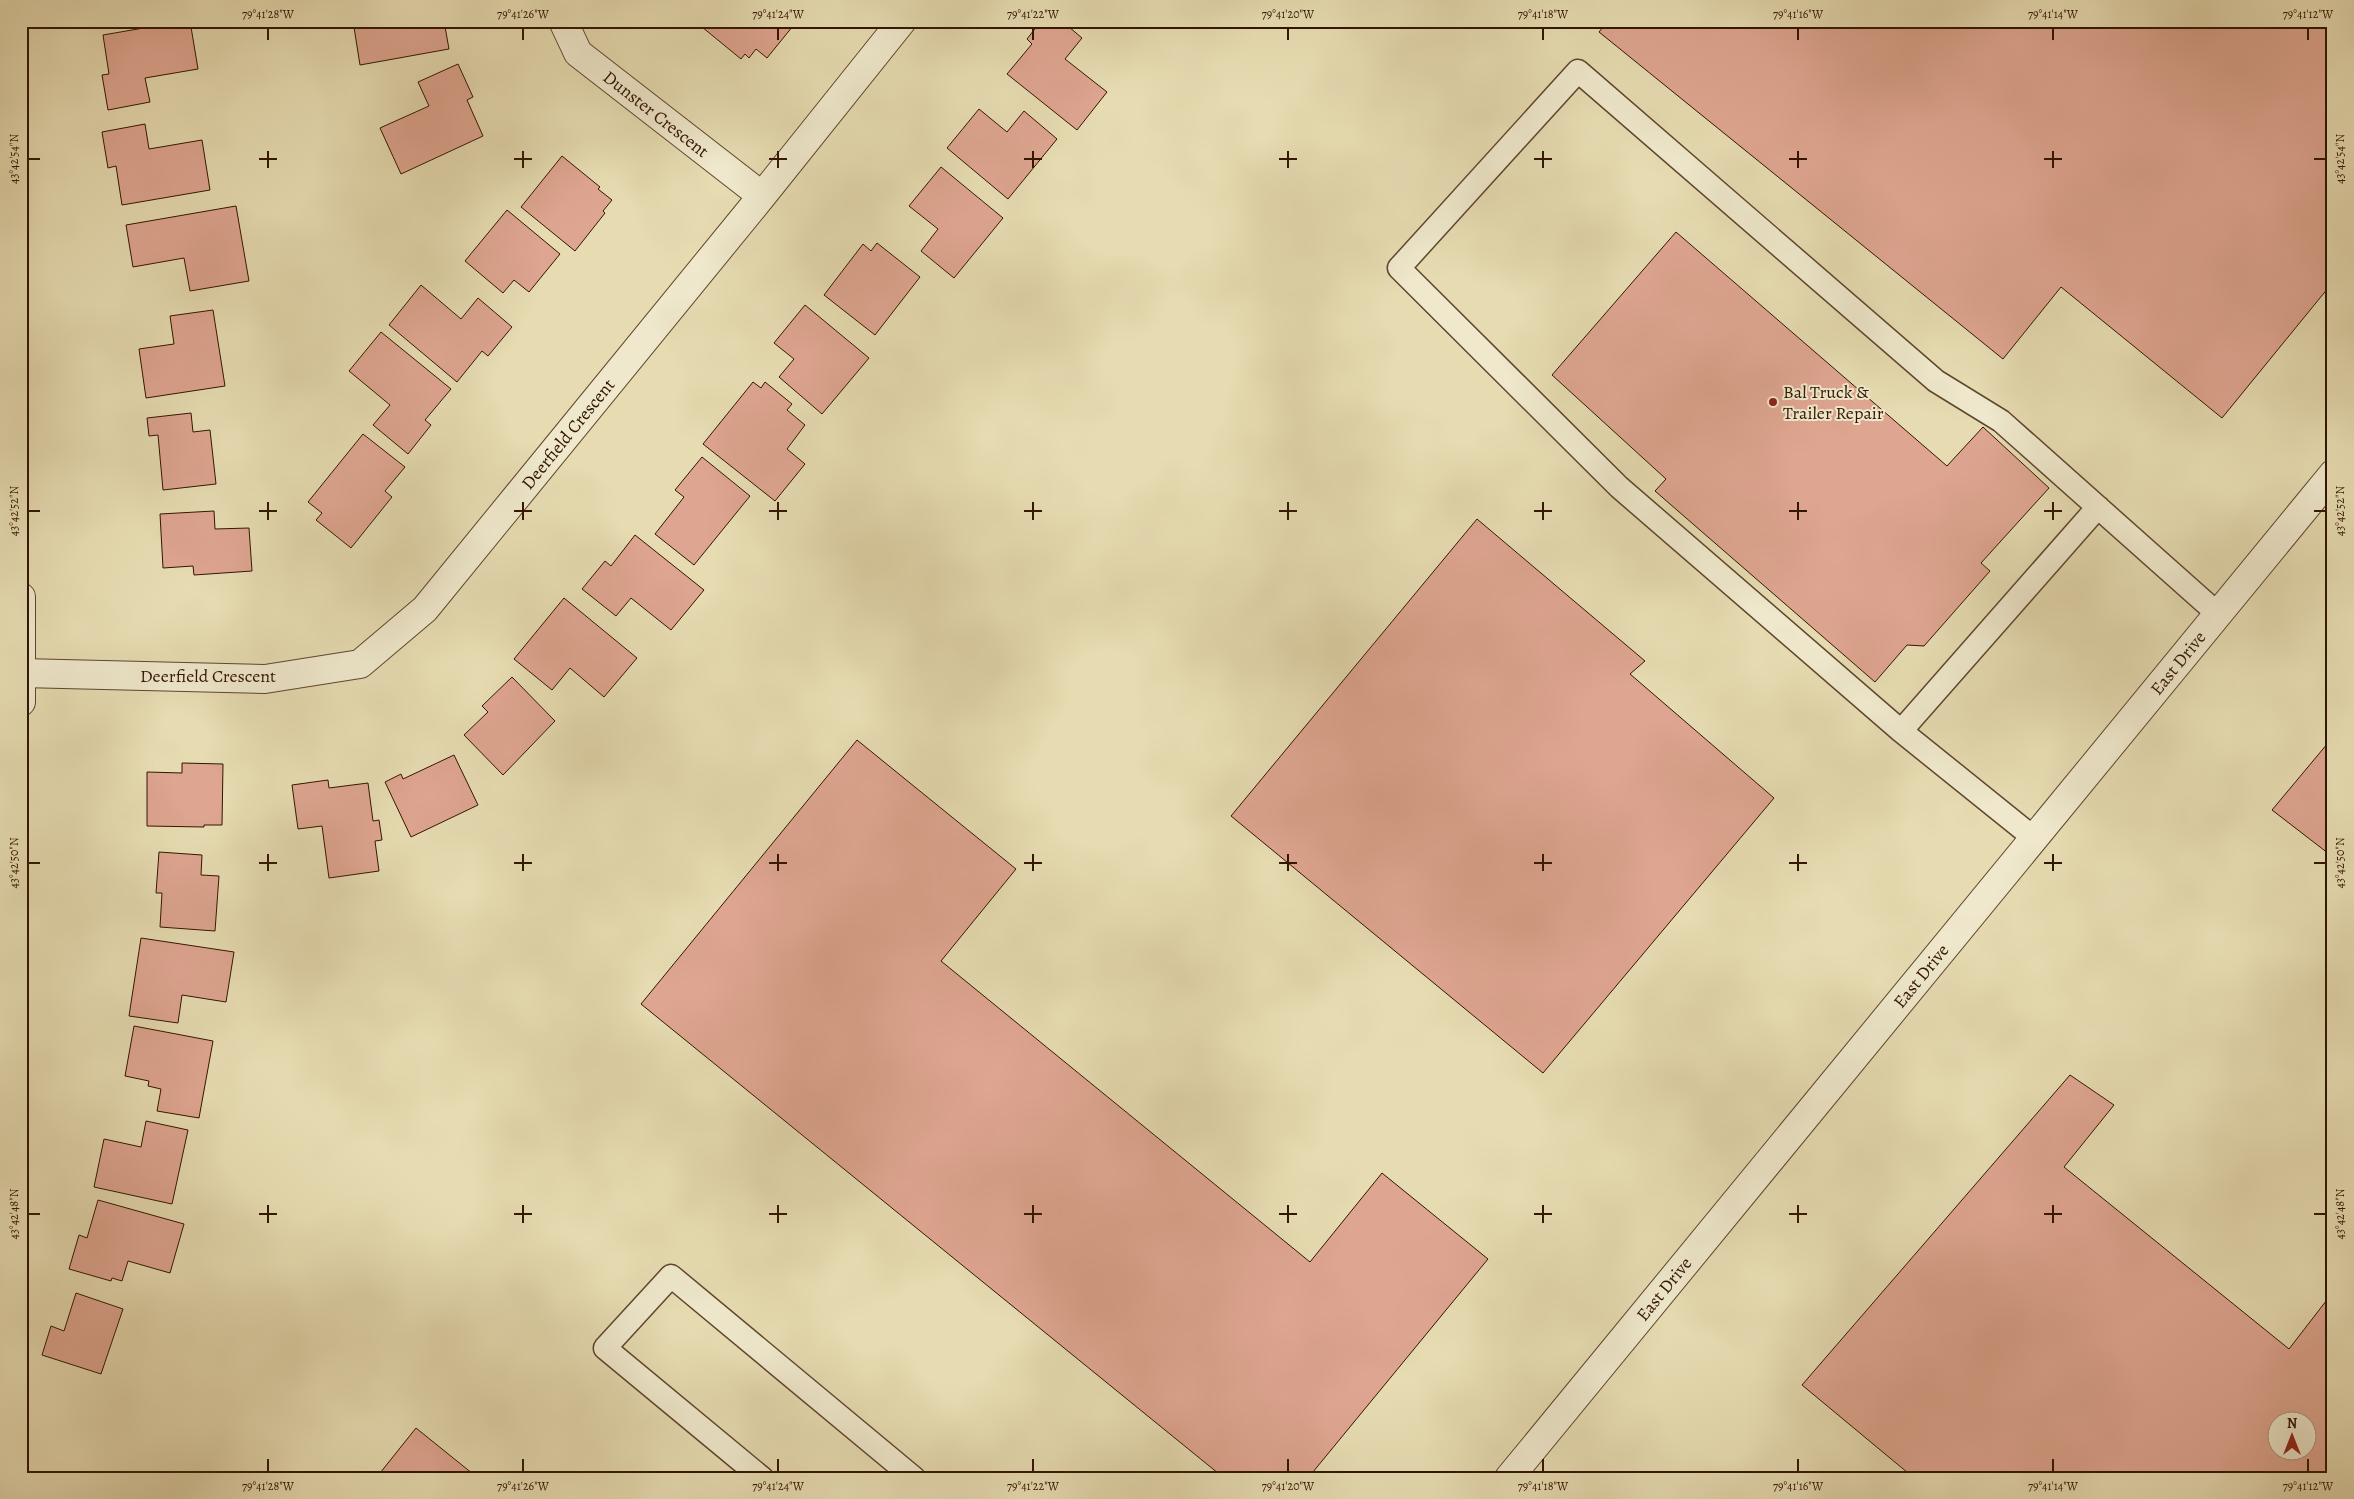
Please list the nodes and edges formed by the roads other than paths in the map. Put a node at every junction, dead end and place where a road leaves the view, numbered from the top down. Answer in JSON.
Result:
{"nodes":[{"id":1,"x":563,"y":21,"type":"edge"},
{"id":2,"x":902,"y":21,"type":"edge"},
{"id":3,"x":762,"y":196,"type":"junction"},
{"id":4,"x":2333,"y":474,"type":"edge"},
{"id":5,"x":2098,"y":508,"type":"junction"},
{"id":6,"x":21,"y":597,"type":"edge"},
{"id":7,"x":2218,"y":614,"type":"junction"},
{"id":8,"x":22,"y":673,"type":"edge"},
{"id":9,"x":21,"y":702,"type":"edge"},
{"id":10,"x":1901,"y":732,"type":"junction"},
{"id":11,"x":2034,"y":838,"type":"junction"},
{"id":12,"x":762,"y":1478,"type":"edge"},
{"id":13,"x":914,"y":1478,"type":"edge"},
{"id":14,"x":1509,"y":1478,"type":"edge"}],
"edges":[{"from":1,"to":3,"type":"street","name":"Dunster Crescent"},
{"from":2,"to":3,"type":"street","name":"Deerfield Crescent"},
{"from":3,"to":8,"type":"street","name":"Deerfield Crescent"},
{"from":4,"to":7,"type":"street","name":"East Drive"},
{"from":5,"to":7,"type":"lane"},
{"from":5,"to":10,"type":"lane"},
{"from":5,"to":10,"type":"lane"},
{"from":6,"to":8,"type":"street"},
{"from":7,"to":11,"type":"street","name":"East Drive"},
{"from":8,"to":9,"type":"street"},
{"from":10,"to":11,"type":"lane"},
{"from":11,"to":14,"type":"street","name":"East Drive"},
{"from":12,"to":13,"type":"lane"}]}
